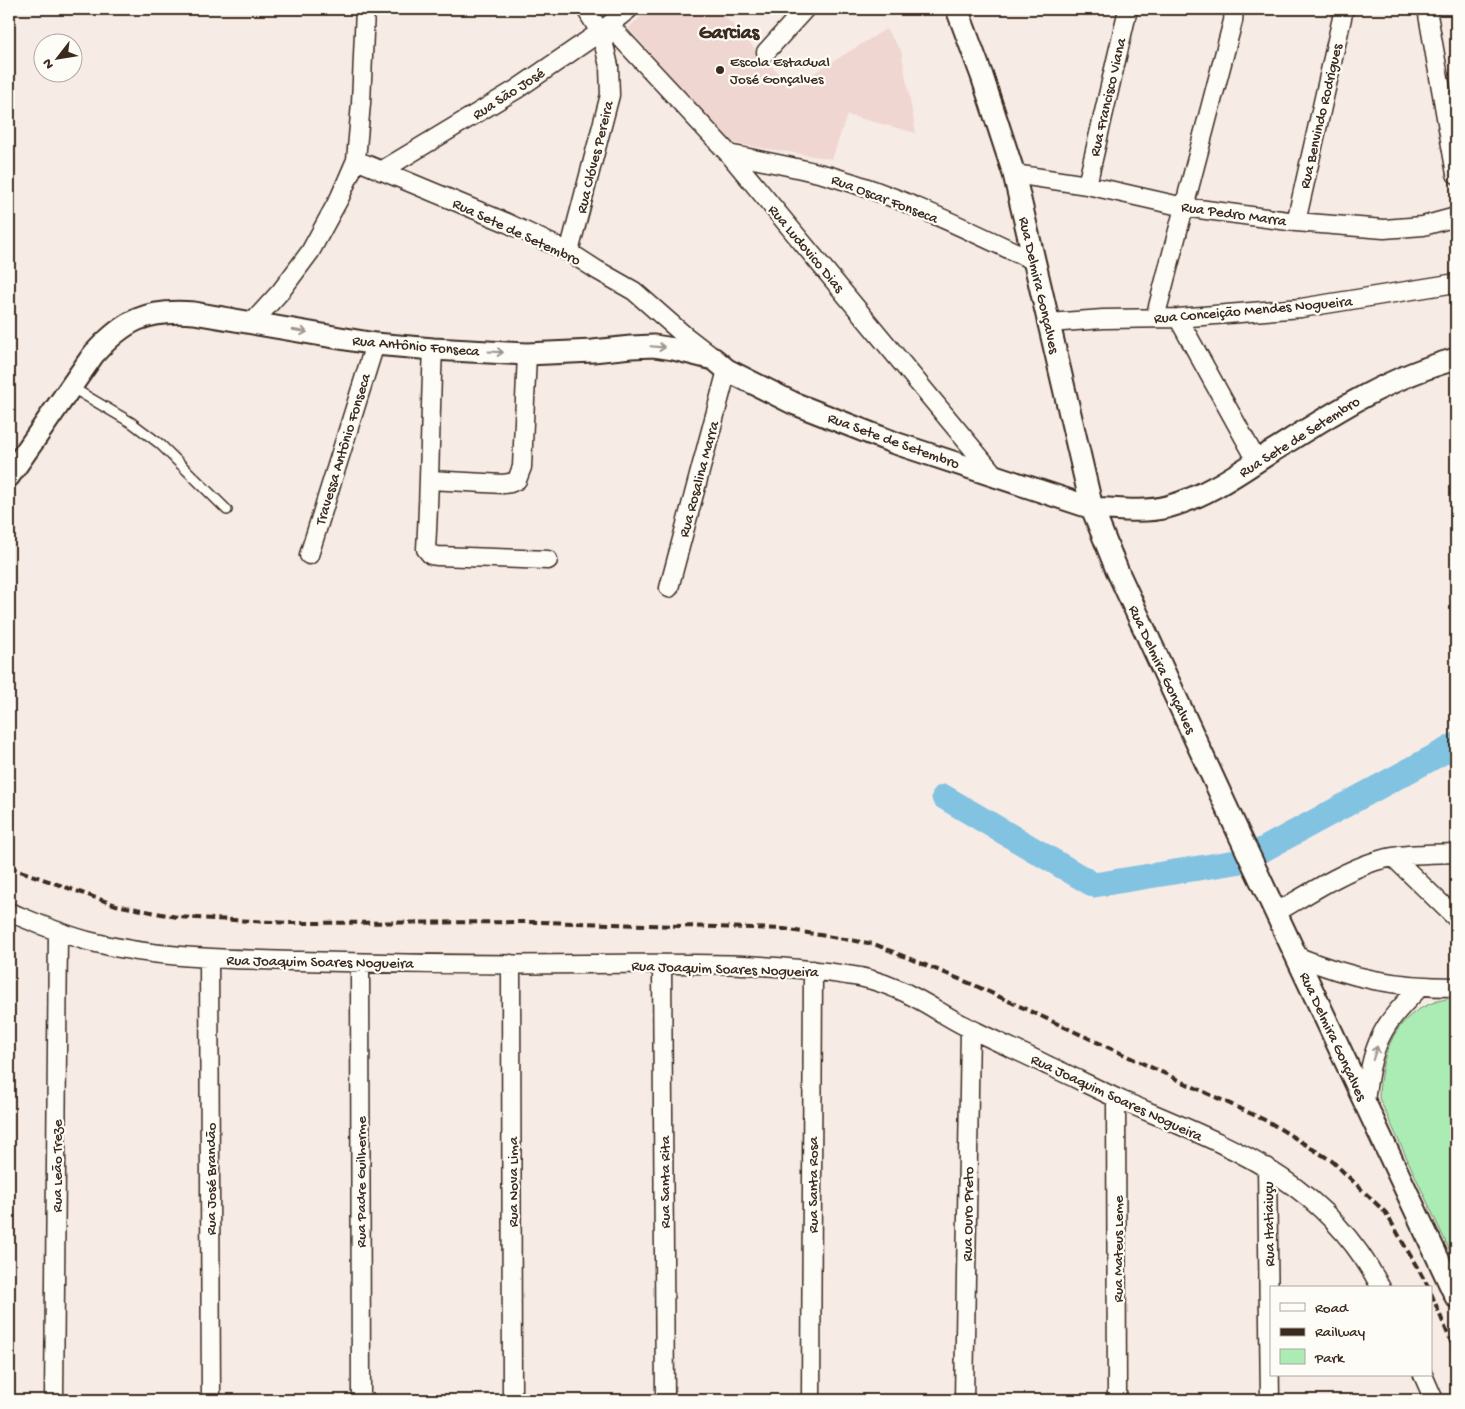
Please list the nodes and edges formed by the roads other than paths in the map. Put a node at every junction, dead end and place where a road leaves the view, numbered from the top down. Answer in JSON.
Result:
{"nodes":[{"id":1,"x":365,"y":9,"type":"edge"},
{"id":2,"x":586,"y":9,"type":"edge"},
{"id":3,"x":629,"y":9,"type":"edge"},
{"id":4,"x":805,"y":9,"type":"edge"},
{"id":5,"x":958,"y":9,"type":"edge"},
{"id":6,"x":1128,"y":9,"type":"edge"},
{"id":7,"x":1234,"y":9,"type":"edge"},
{"id":8,"x":1344,"y":9,"type":"edge"},
{"id":9,"x":1427,"y":9,"type":"edge"},
{"id":10,"x":604,"y":28,"type":"junction"},
{"id":11,"x":766,"y":52,"type":"dead end"},
{"id":12,"x":729,"y":154,"type":"junction"},
{"id":13,"x":356,"y":160,"type":"junction"},
{"id":14,"x":381,"y":170,"type":"junction"},
{"id":15,"x":1014,"y":174,"type":"junction"},
{"id":16,"x":1456,"y":174,"type":"edge"},
{"id":17,"x":1087,"y":185,"type":"junction"},
{"id":18,"x":1184,"y":207,"type":"junction"},
{"id":19,"x":1456,"y":218,"type":"edge"},
{"id":20,"x":1296,"y":222,"type":"junction"},
{"id":21,"x":569,"y":252,"type":"junction"},
{"id":22,"x":1034,"y":261,"type":"junction"},
{"id":23,"x":1456,"y":283,"type":"edge"},
{"id":24,"x":1154,"y":318,"type":"junction"},
{"id":25,"x":1178,"y":318,"type":"junction"},
{"id":26,"x":252,"y":323,"type":"junction"},
{"id":27,"x":1050,"y":323,"type":"junction"},
{"id":28,"x":375,"y":344,"type":"junction"},
{"id":29,"x":433,"y":349,"type":"junction"},
{"id":30,"x":527,"y":354,"type":"junction"},
{"id":31,"x":1456,"y":359,"type":"edge"},
{"id":32,"x":721,"y":364,"type":"junction"},
{"id":33,"x":70,"y":387,"type":"junction"},
{"id":34,"x":1257,"y":461,"type":"junction"},
{"id":35,"x":9,"y":476,"type":"edge"},
{"id":36,"x":997,"y":478,"type":"junction"},
{"id":37,"x":430,"y":480,"type":"junction"},
{"id":38,"x":1092,"y":508,"type":"junction"},
{"id":39,"x":227,"y":510,"type":"dead end"},
{"id":40,"x":310,"y":555,"type":"dead end"},
{"id":41,"x":548,"y":560,"type":"dead end"},
{"id":42,"x":669,"y":588,"type":"dead end"},
{"id":43,"x":1456,"y":853,"type":"edge"},
{"id":44,"x":1393,"y":857,"type":"junction"},
{"id":45,"x":9,"y":912,"type":"edge"},
{"id":46,"x":1277,"y":912,"type":"junction"},
{"id":47,"x":1456,"y":918,"type":"edge"},
{"id":48,"x":58,"y":932,"type":"junction"},
{"id":49,"x":1296,"y":956,"type":"junction"},
{"id":50,"x":209,"y":958,"type":"junction"},
{"id":51,"x":360,"y":963,"type":"junction"},
{"id":52,"x":511,"y":964,"type":"junction"},
{"id":53,"x":662,"y":964,"type":"junction"},
{"id":54,"x":813,"y":970,"type":"junction"},
{"id":55,"x":1420,"y":987,"type":"junction"},
{"id":56,"x":1456,"y":987,"type":"edge"},
{"id":57,"x":970,"y":1029,"type":"junction"},
{"id":58,"x":1116,"y":1098,"type":"junction"},
{"id":59,"x":1365,"y":1101,"type":"junction"},
{"id":60,"x":1268,"y":1167,"type":"junction"},
{"id":61,"x":1379,"y":1286,"type":"edge"},
{"id":62,"x":1456,"y":1297,"type":"edge"},
{"id":63,"x":1423,"y":1376,"type":"edge"},
{"id":64,"x":54,"y":1400,"type":"edge"},
{"id":65,"x":211,"y":1400,"type":"edge"},
{"id":66,"x":360,"y":1400,"type":"edge"},
{"id":67,"x":512,"y":1400,"type":"edge"},
{"id":68,"x":665,"y":1400,"type":"edge"},
{"id":69,"x":811,"y":1400,"type":"edge"},
{"id":70,"x":964,"y":1400,"type":"edge"},
{"id":71,"x":1117,"y":1400,"type":"edge"},
{"id":72,"x":1270,"y":1400,"type":"edge"},
{"id":73,"x":1434,"y":1400,"type":"edge"}],
"edges":[{"from":1,"to":13,"type":"street"},
{"from":2,"to":10,"type":"street"},
{"from":3,"to":10,"type":"street","name":"Rua São José"},
{"from":4,"to":11,"type":"street"},
{"from":5,"to":15,"type":"street","name":"Rua Delmira Gonçalves"},
{"from":6,"to":17,"type":"street","name":"Rua Francisco Viana"},
{"from":7,"to":18,"type":"street"},
{"from":8,"to":20,"type":"street","name":"Rua Benvindo Rodrigues"},
{"from":9,"to":16,"type":"street"},
{"from":10,"to":12,"type":"street","name":"Rua Ludovico Dias"},
{"from":10,"to":14,"type":"street","name":"Rua São José"},
{"from":10,"to":21,"type":"street","name":"Rua Clóves Pereira"},
{"from":12,"to":22,"type":"street","name":"Rua Oscar Fonseca"},
{"from":12,"to":36,"type":"street","name":"Rua Ludovico Dias"},
{"from":13,"to":14,"type":"street","name":"Rua Sete de Setembro"},
{"from":13,"to":26,"type":"street"},
{"from":14,"to":21,"type":"street","name":"Rua Sete de Setembro"},
{"from":15,"to":17,"type":"street","name":"Rua Pedro Marra"},
{"from":15,"to":22,"type":"street","name":"Rua Delmira Gonçalves"},
{"from":17,"to":18,"type":"street","name":"Rua Pedro Marra"},
{"from":18,"to":20,"type":"street","name":"Rua Pedro Marra"},
{"from":18,"to":24,"type":"street"},
{"from":19,"to":20,"type":"street","name":"Rua Pedro Marra"},
{"from":21,"to":32,"type":"street","name":"Rua Sete de Setembro"},
{"from":22,"to":27,"type":"street","name":"Rua Delmira Gonçalves"},
{"from":23,"to":25,"type":"street","name":"Rua Conceição Mendes Nogueira"},
{"from":24,"to":25,"type":"street","name":"Rua Conceição Mendes Nogueira"},
{"from":24,"to":27,"type":"street","name":"Rua Conceição Mendes Nogueira"},
{"from":25,"to":34,"type":"street"},
{"from":26,"to":28,"type":"street","name":"Rua Antônio Fonseca","one_way":true},
{"from":26,"to":33,"type":"street","name":"Rua Antônio Fonseca"},
{"from":27,"to":38,"type":"street","name":"Rua Delmira Gonçalves"},
{"from":28,"to":29,"type":"street","name":"Rua Antônio Fonseca"},
{"from":28,"to":40,"type":"street","name":"Travessa Antônio Fonseca"},
{"from":29,"to":30,"type":"street","name":"Rua Antônio Fonseca","one_way":true},
{"from":29,"to":37,"type":"street"},
{"from":30,"to":32,"type":"street","name":"Rua Antônio Fonseca","one_way":true},
{"from":30,"to":37,"type":"street"},
{"from":31,"to":34,"type":"street","name":"Rua Sete de Setembro"},
{"from":32,"to":36,"type":"street","name":"Rua Sete de Setembro"},
{"from":32,"to":42,"type":"street","name":"Rua Rosalina Marra"},
{"from":33,"to":35,"type":"street","name":"Rua Antônio Fonseca"},
{"from":33,"to":39,"type":"lane"},
{"from":34,"to":38,"type":"street","name":"Rua Sete de Setembro"},
{"from":36,"to":38,"type":"street","name":"Rua Sete de Setembro"},
{"from":37,"to":41,"type":"street"},
{"from":38,"to":46,"type":"street","name":"Rua Delmira Gonçalves"},
{"from":43,"to":44,"type":"street"},
{"from":44,"to":46,"type":"street"},
{"from":44,"to":47,"type":"street"},
{"from":45,"to":48,"type":"street","name":"Rua Joaquim Soares Nogueira"},
{"from":46,"to":49,"type":"street","name":"Rua Delmira Gonçalves"},
{"from":48,"to":50,"type":"street","name":"Rua Joaquim Soares Nogueira"},
{"from":48,"to":64,"type":"street","name":"Rua Leão Treze"},
{"from":49,"to":55,"type":"street"},
{"from":49,"to":59,"type":"street","name":"Rua Delmira Gonçalves"},
{"from":50,"to":51,"type":"street","name":"Rua Joaquim Soares Nogueira"},
{"from":50,"to":65,"type":"street","name":"Rua José Brandão"},
{"from":51,"to":52,"type":"street","name":"Rua Joaquim Soares Nogueira"},
{"from":51,"to":66,"type":"street","name":"Rua Padre Guilherme"},
{"from":52,"to":53,"type":"street","name":"Rua Joaquim Soares Nogueira"},
{"from":52,"to":67,"type":"street","name":"Rua Nova Lima"},
{"from":53,"to":54,"type":"street","name":"Rua Joaquim Soares Nogueira"},
{"from":53,"to":68,"type":"street","name":"Rua Santa Rita"},
{"from":54,"to":57,"type":"street","name":"Rua Joaquim Soares Nogueira"},
{"from":54,"to":69,"type":"street","name":"Rua Santa Rosa"},
{"from":55,"to":56,"type":"street"},
{"from":59,"to":55,"type":"street","one_way":true},
{"from":57,"to":58,"type":"street","name":"Rua Joaquim Soares Nogueira"},
{"from":57,"to":70,"type":"street","name":"Rua Ouro Preto"},
{"from":58,"to":60,"type":"street","name":"Rua Joaquim Soares Nogueira"},
{"from":58,"to":71,"type":"street","name":"Rua Mateus Leme"},
{"from":59,"to":62,"type":"street","name":"Rua Delmira Gonçalves"},
{"from":60,"to":61,"type":"street","name":"Rua Joaquim Soares Nogueira"},
{"from":60,"to":72,"type":"street","name":"Rua Itatiaiuçu"},
{"from":63,"to":73,"type":"street"}]}
